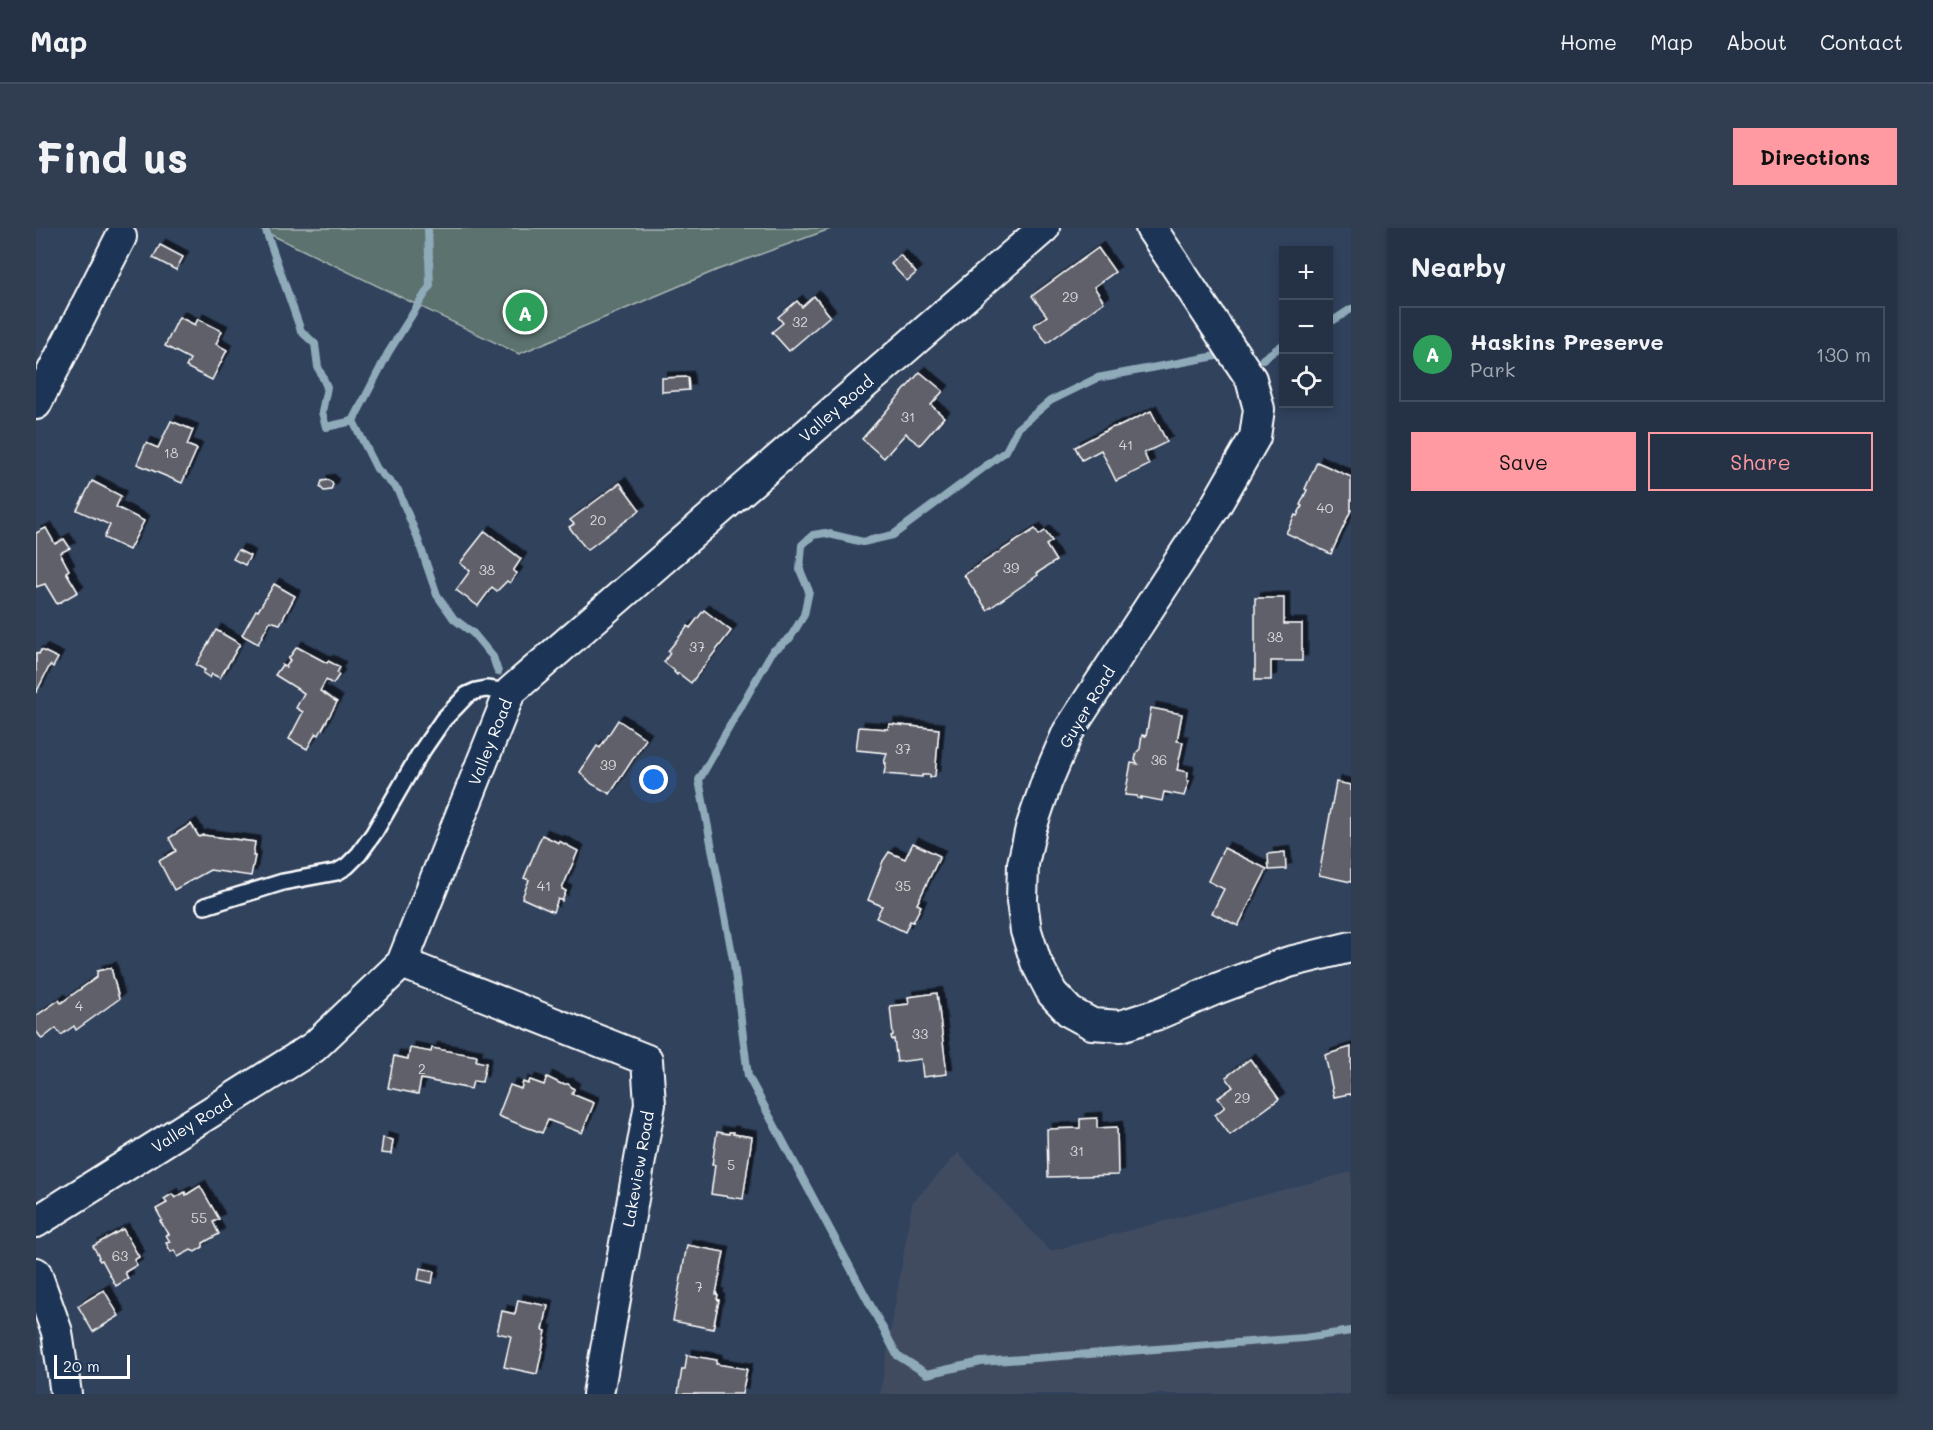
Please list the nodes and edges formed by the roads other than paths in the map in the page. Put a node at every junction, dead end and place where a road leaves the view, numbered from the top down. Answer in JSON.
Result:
{"nodes":[{"id":1,"x":1044,"y":228,"type":"edge"},
{"id":2,"x":1151,"y":228,"type":"edge"},
{"id":3,"x":121,"y":237,"type":"dead end"},
{"id":4,"x":36,"y":404,"type":"edge"},
{"id":5,"x":510,"y":692,"type":"junction"},
{"id":6,"x":205,"y":906,"type":"dead end"},
{"id":7,"x":1351,"y":947,"type":"edge"},
{"id":8,"x":402,"y":963,"type":"junction"},
{"id":9,"x":36,"y":1222,"type":"edge"},
{"id":10,"x":36,"y":1273,"type":"edge"},
{"id":11,"x":66,"y":1394,"type":"edge"},
{"id":12,"x":598,"y":1394,"type":"edge"}],
"edges":[{"from":1,"to":5,"type":"street","name":"Valley Road"},
{"from":2,"to":7,"type":"street","name":"Guyer Road"},
{"from":3,"to":4,"type":"street"},
{"from":5,"to":6,"type":"lane"},
{"from":5,"to":8,"type":"street","name":"Valley Road"},
{"from":8,"to":9,"type":"street","name":"Valley Road"},
{"from":8,"to":12,"type":"street","name":"Lakeview Road"},
{"from":10,"to":11,"type":"street"}]}
